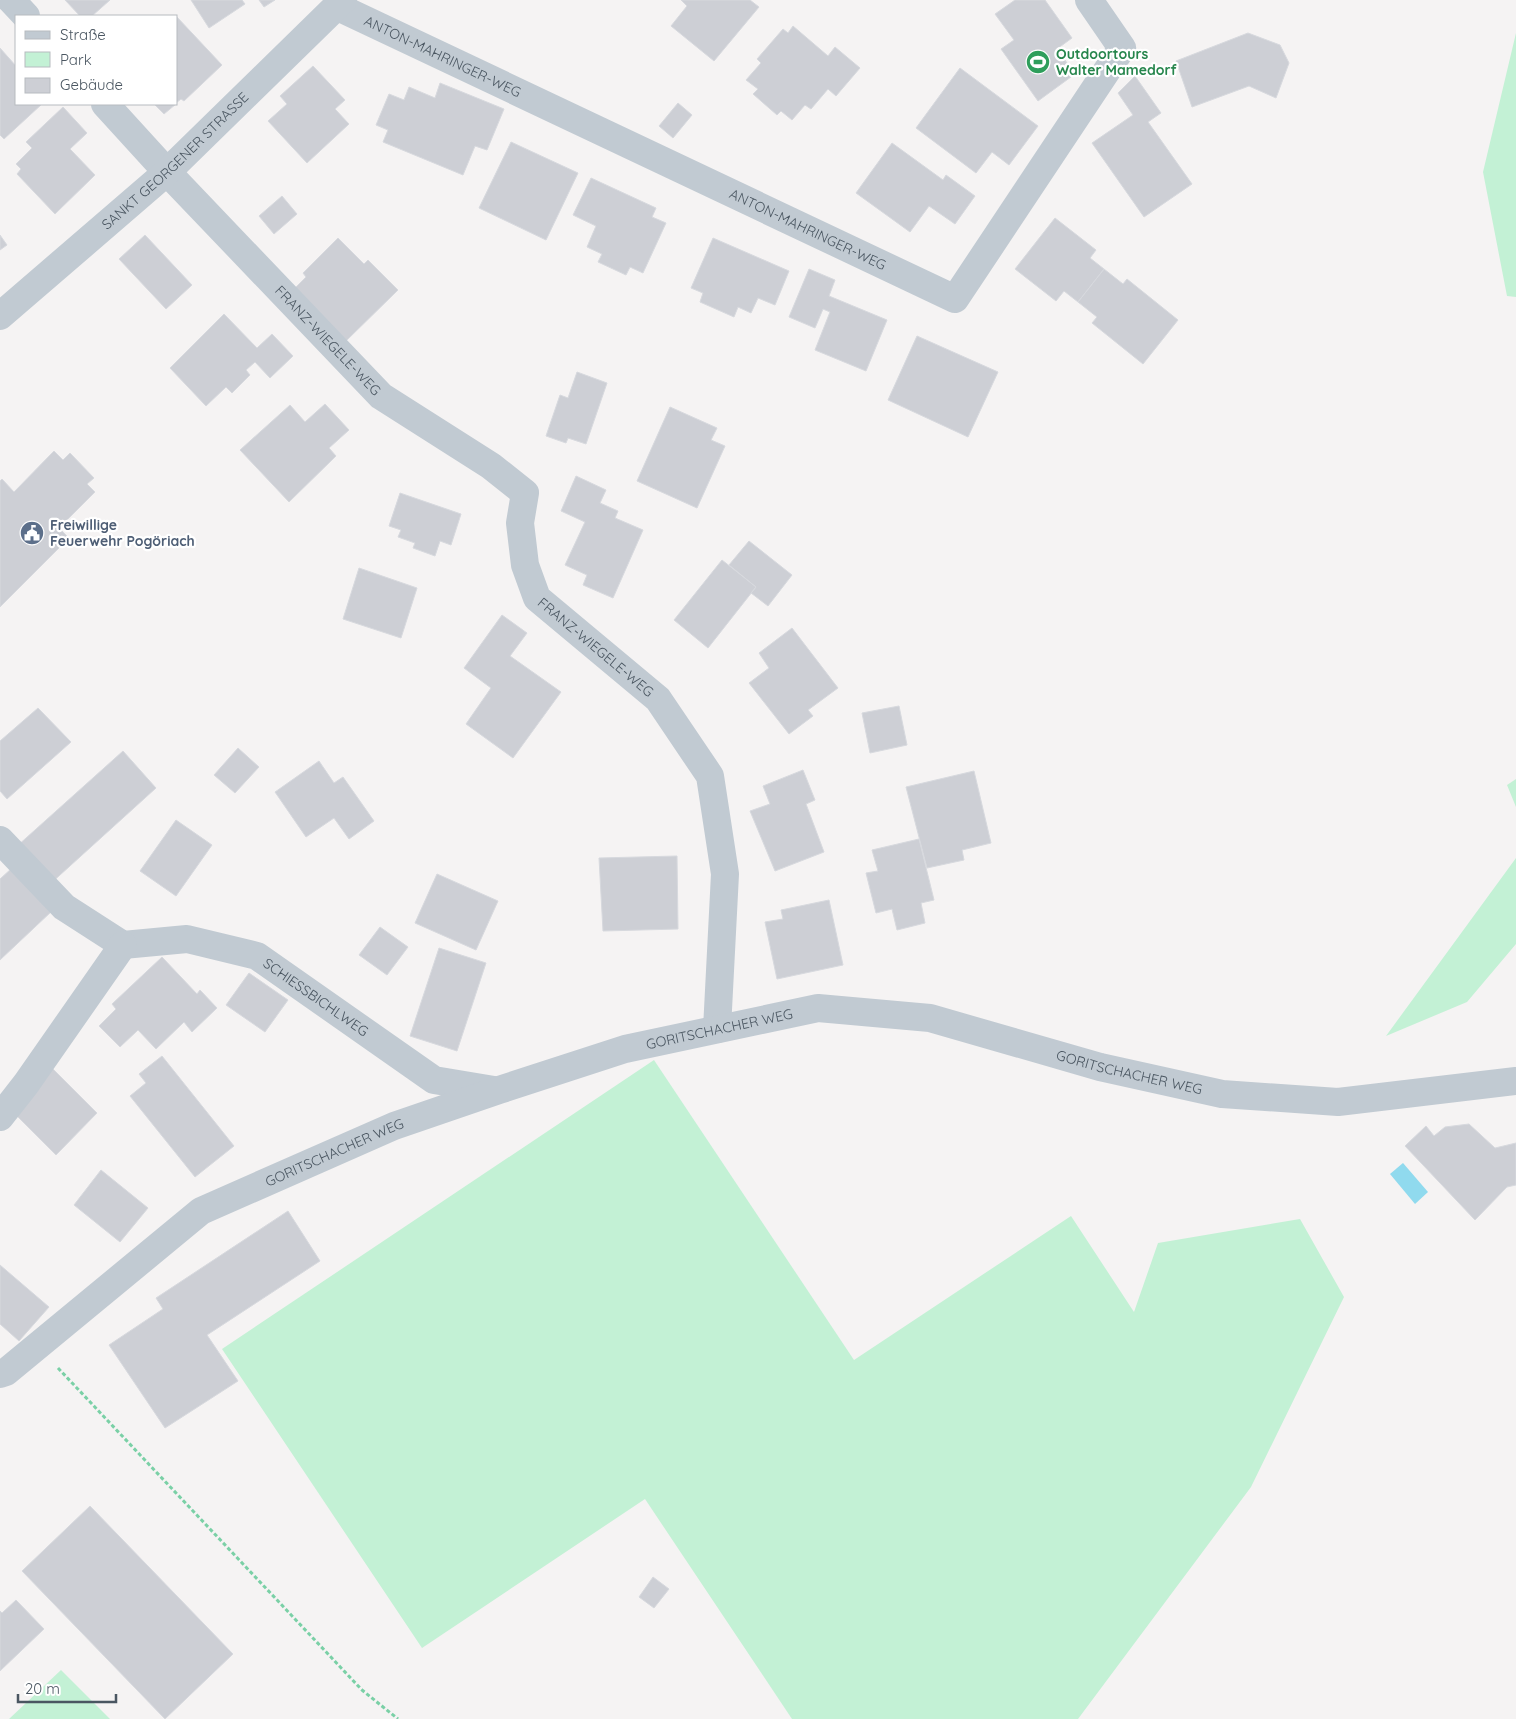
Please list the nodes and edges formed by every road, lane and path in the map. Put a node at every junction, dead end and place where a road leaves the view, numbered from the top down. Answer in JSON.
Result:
{"nodes":[{"id":1,"x":11,"y":0,"type":"edge"},
{"id":2,"x":1089,"y":0,"type":"edge"},
{"id":3,"x":339,"y":3,"type":"edge"},
{"id":4,"x":25,"y":15,"type":"edge"},
{"id":5,"x":106,"y":105,"type":"edge"},
{"id":6,"x":168,"y":172,"type":"junction"},
{"id":7,"x":0,"y":316,"type":"edge"},
{"id":8,"x":0,"y":840,"type":"edge"},
{"id":9,"x":123,"y":945,"type":"junction"},
{"id":10,"x":717,"y":1029,"type":"junction"},
{"id":11,"x":1516,"y":1081,"type":"edge"},
{"id":12,"x":498,"y":1090,"type":"junction"},
{"id":13,"x":0,"y":1117,"type":"edge"},
{"id":14,"x":57,"y":1367,"type":"dead end"},
{"id":15,"x":0,"y":1374,"type":"edge"},
{"id":16,"x":398,"y":1719,"type":"edge"}],
"edges":[{"from":1,"to":4,"type":"street"},
{"from":2,"to":3,"type":"street","name":"ANTON-MAHRINGER-WEG"},
{"from":3,"to":6,"type":"street","name":"SANKT GEORGENER STRASSE"},
{"from":5,"to":6,"type":"street"},
{"from":6,"to":7,"type":"street","name":"SANKT GEORGENER STRASSE"},
{"from":6,"to":10,"type":"street","name":"FRANZ-WIEGELE-WEG"},
{"from":8,"to":9,"type":"street"},
{"from":9,"to":12,"type":"street","name":"SCHIESSBICHLWEG"},
{"from":9,"to":13,"type":"street"},
{"from":10,"to":11,"type":"street","name":"GORITSCHACHER WEG"},
{"from":10,"to":12,"type":"street","name":"GORITSCHACHER WEG"},
{"from":12,"to":15,"type":"street","name":"GORITSCHACHER WEG"},
{"from":14,"to":16,"type":"path"}]}
